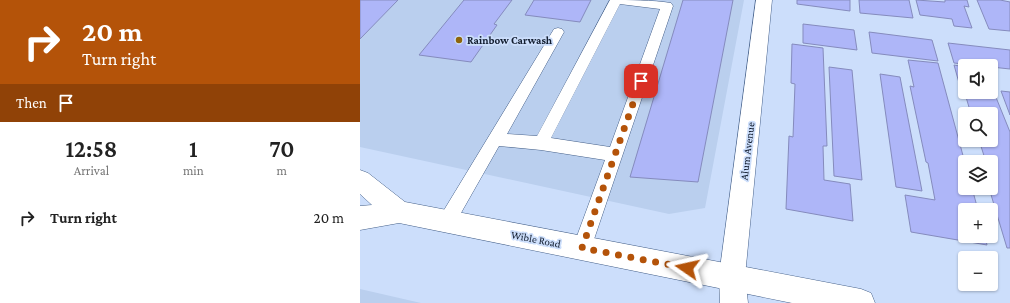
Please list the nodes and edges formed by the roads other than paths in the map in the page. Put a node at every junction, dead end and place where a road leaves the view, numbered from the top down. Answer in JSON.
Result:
{"nodes":[{"id":1,"x":764,"y":0,"type":"edge"},
{"id":2,"x":668,"y":3,"type":"edge"},
{"id":3,"x":558,"y":32,"type":"dead end"},
{"id":4,"x":494,"y":140,"type":"junction"},
{"id":5,"x":541,"y":143,"type":"junction"},
{"id":6,"x":615,"y":156,"type":"junction"},
{"id":7,"x":360,"y":180,"type":"edge"},
{"id":8,"x":399,"y":212,"type":"junction"},
{"id":9,"x":360,"y":218,"type":"edge"},
{"id":10,"x":447,"y":221,"type":"junction"},
{"id":11,"x":582,"y":248,"type":"junction"},
{"id":12,"x":732,"y":276,"type":"junction"},
{"id":13,"x":734,"y":303,"type":"edge"},
{"id":14,"x":861,"y":303,"type":"edge"}],
"edges":[{"from":1,"to":12,"type":"street","name":"Alum Avenue"},
{"from":2,"to":5,"type":"lane"},
{"from":2,"to":6,"type":"lane"},
{"from":3,"to":4,"type":"lane"},
{"from":4,"to":5,"type":"lane"},
{"from":4,"to":10,"type":"lane"},
{"from":5,"to":6,"type":"lane"},
{"from":6,"to":11,"type":"lane"},
{"from":7,"to":8,"type":"street","name":"Wible Road"},
{"from":8,"to":9,"type":"street","name":"Wible Road"},
{"from":8,"to":10,"type":"street","name":"Wible Road"},
{"from":10,"to":11,"type":"street","name":"Wible Road"},
{"from":11,"to":12,"type":"street","name":"Wible Road"},
{"from":12,"to":13,"type":"street","name":"Alum Avenue"},
{"from":12,"to":14,"type":"street","name":"Wible Road"}]}
